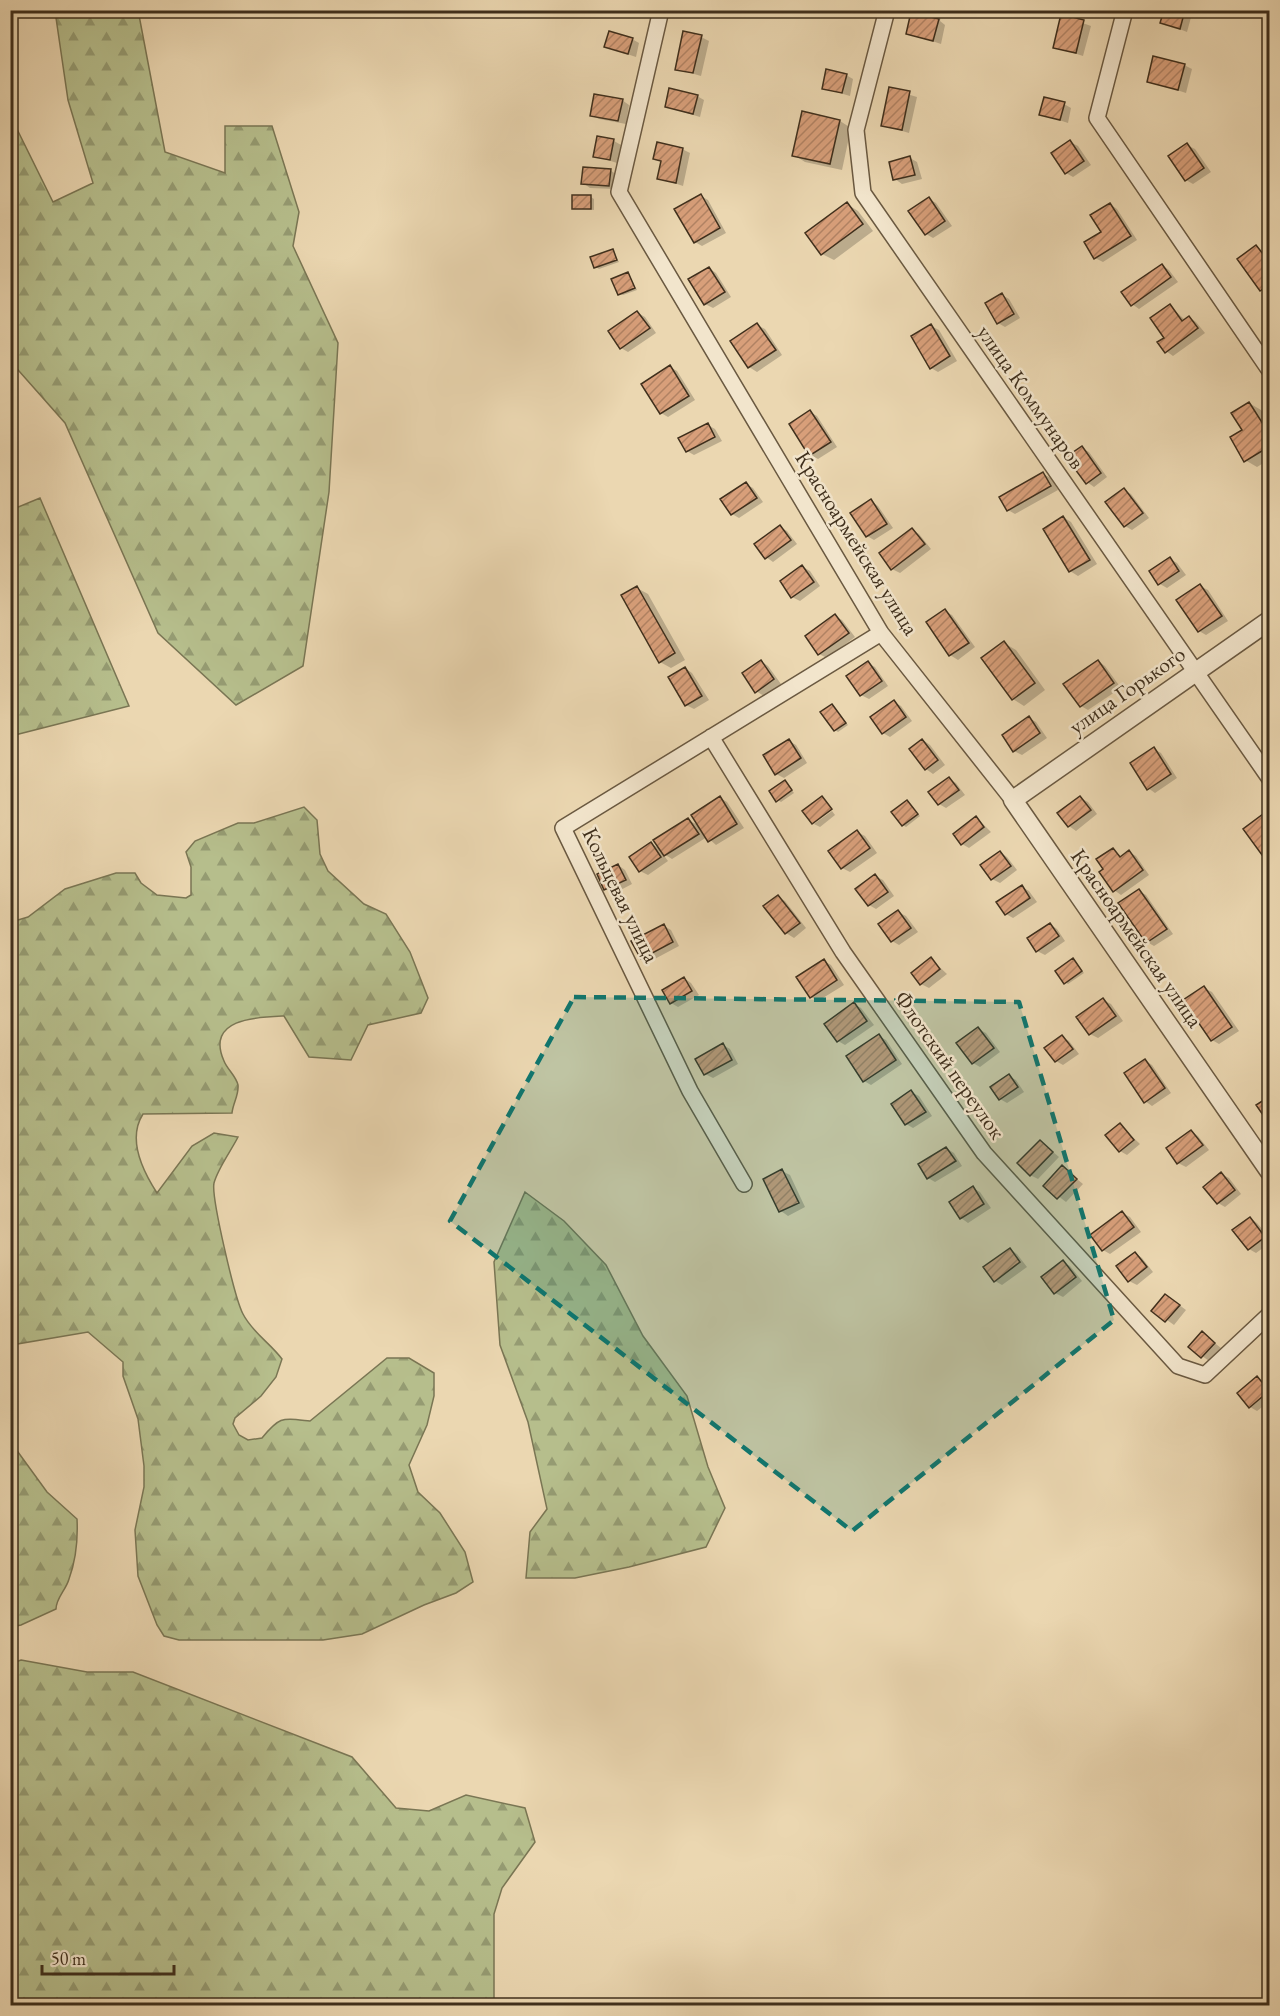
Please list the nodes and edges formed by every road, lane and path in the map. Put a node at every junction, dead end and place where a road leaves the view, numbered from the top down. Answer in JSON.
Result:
{"nodes":[{"id":1,"x":661,"y":10,"type":"edge"},
{"id":2,"x":887,"y":10,"type":"edge"},
{"id":3,"x":1125,"y":10,"type":"edge"},
{"id":4,"x":1269,"y":371,"type":"edge"},
{"id":5,"x":1269,"y":620,"type":"edge"},
{"id":6,"x":881,"y":633,"type":"junction"},
{"id":7,"x":1193,"y":672,"type":"junction"},
{"id":8,"x":711,"y":737,"type":"junction"},
{"id":9,"x":1269,"y":779,"type":"edge"},
{"id":10,"x":1012,"y":800,"type":"junction"},
{"id":11,"x":1269,"y":1172,"type":"edge"},
{"id":12,"x":744,"y":1184,"type":"dead end"},
{"id":13,"x":1269,"y":1314,"type":"edge"}],
"edges":[{"from":1,"to":6,"type":"street","name":"Красноармейская улица"},
{"from":2,"to":7,"type":"street","name":"улица Коммунаров"},
{"from":3,"to":4,"type":"street"},
{"from":5,"to":7,"type":"street","name":"улица Горького"},
{"from":6,"to":8,"type":"street","name":"Кольцевая улица"},
{"from":6,"to":10,"type":"street","name":"Красноармейская улица"},
{"from":7,"to":9,"type":"street","name":"улица Коммунаров"},
{"from":7,"to":10,"type":"street","name":"улица Горького"},
{"from":8,"to":12,"type":"street","name":"Кольцевая улица"},
{"from":8,"to":13,"type":"street","name":"Флотский переулок"},
{"from":10,"to":11,"type":"street","name":"Красноармейская улица"}]}
